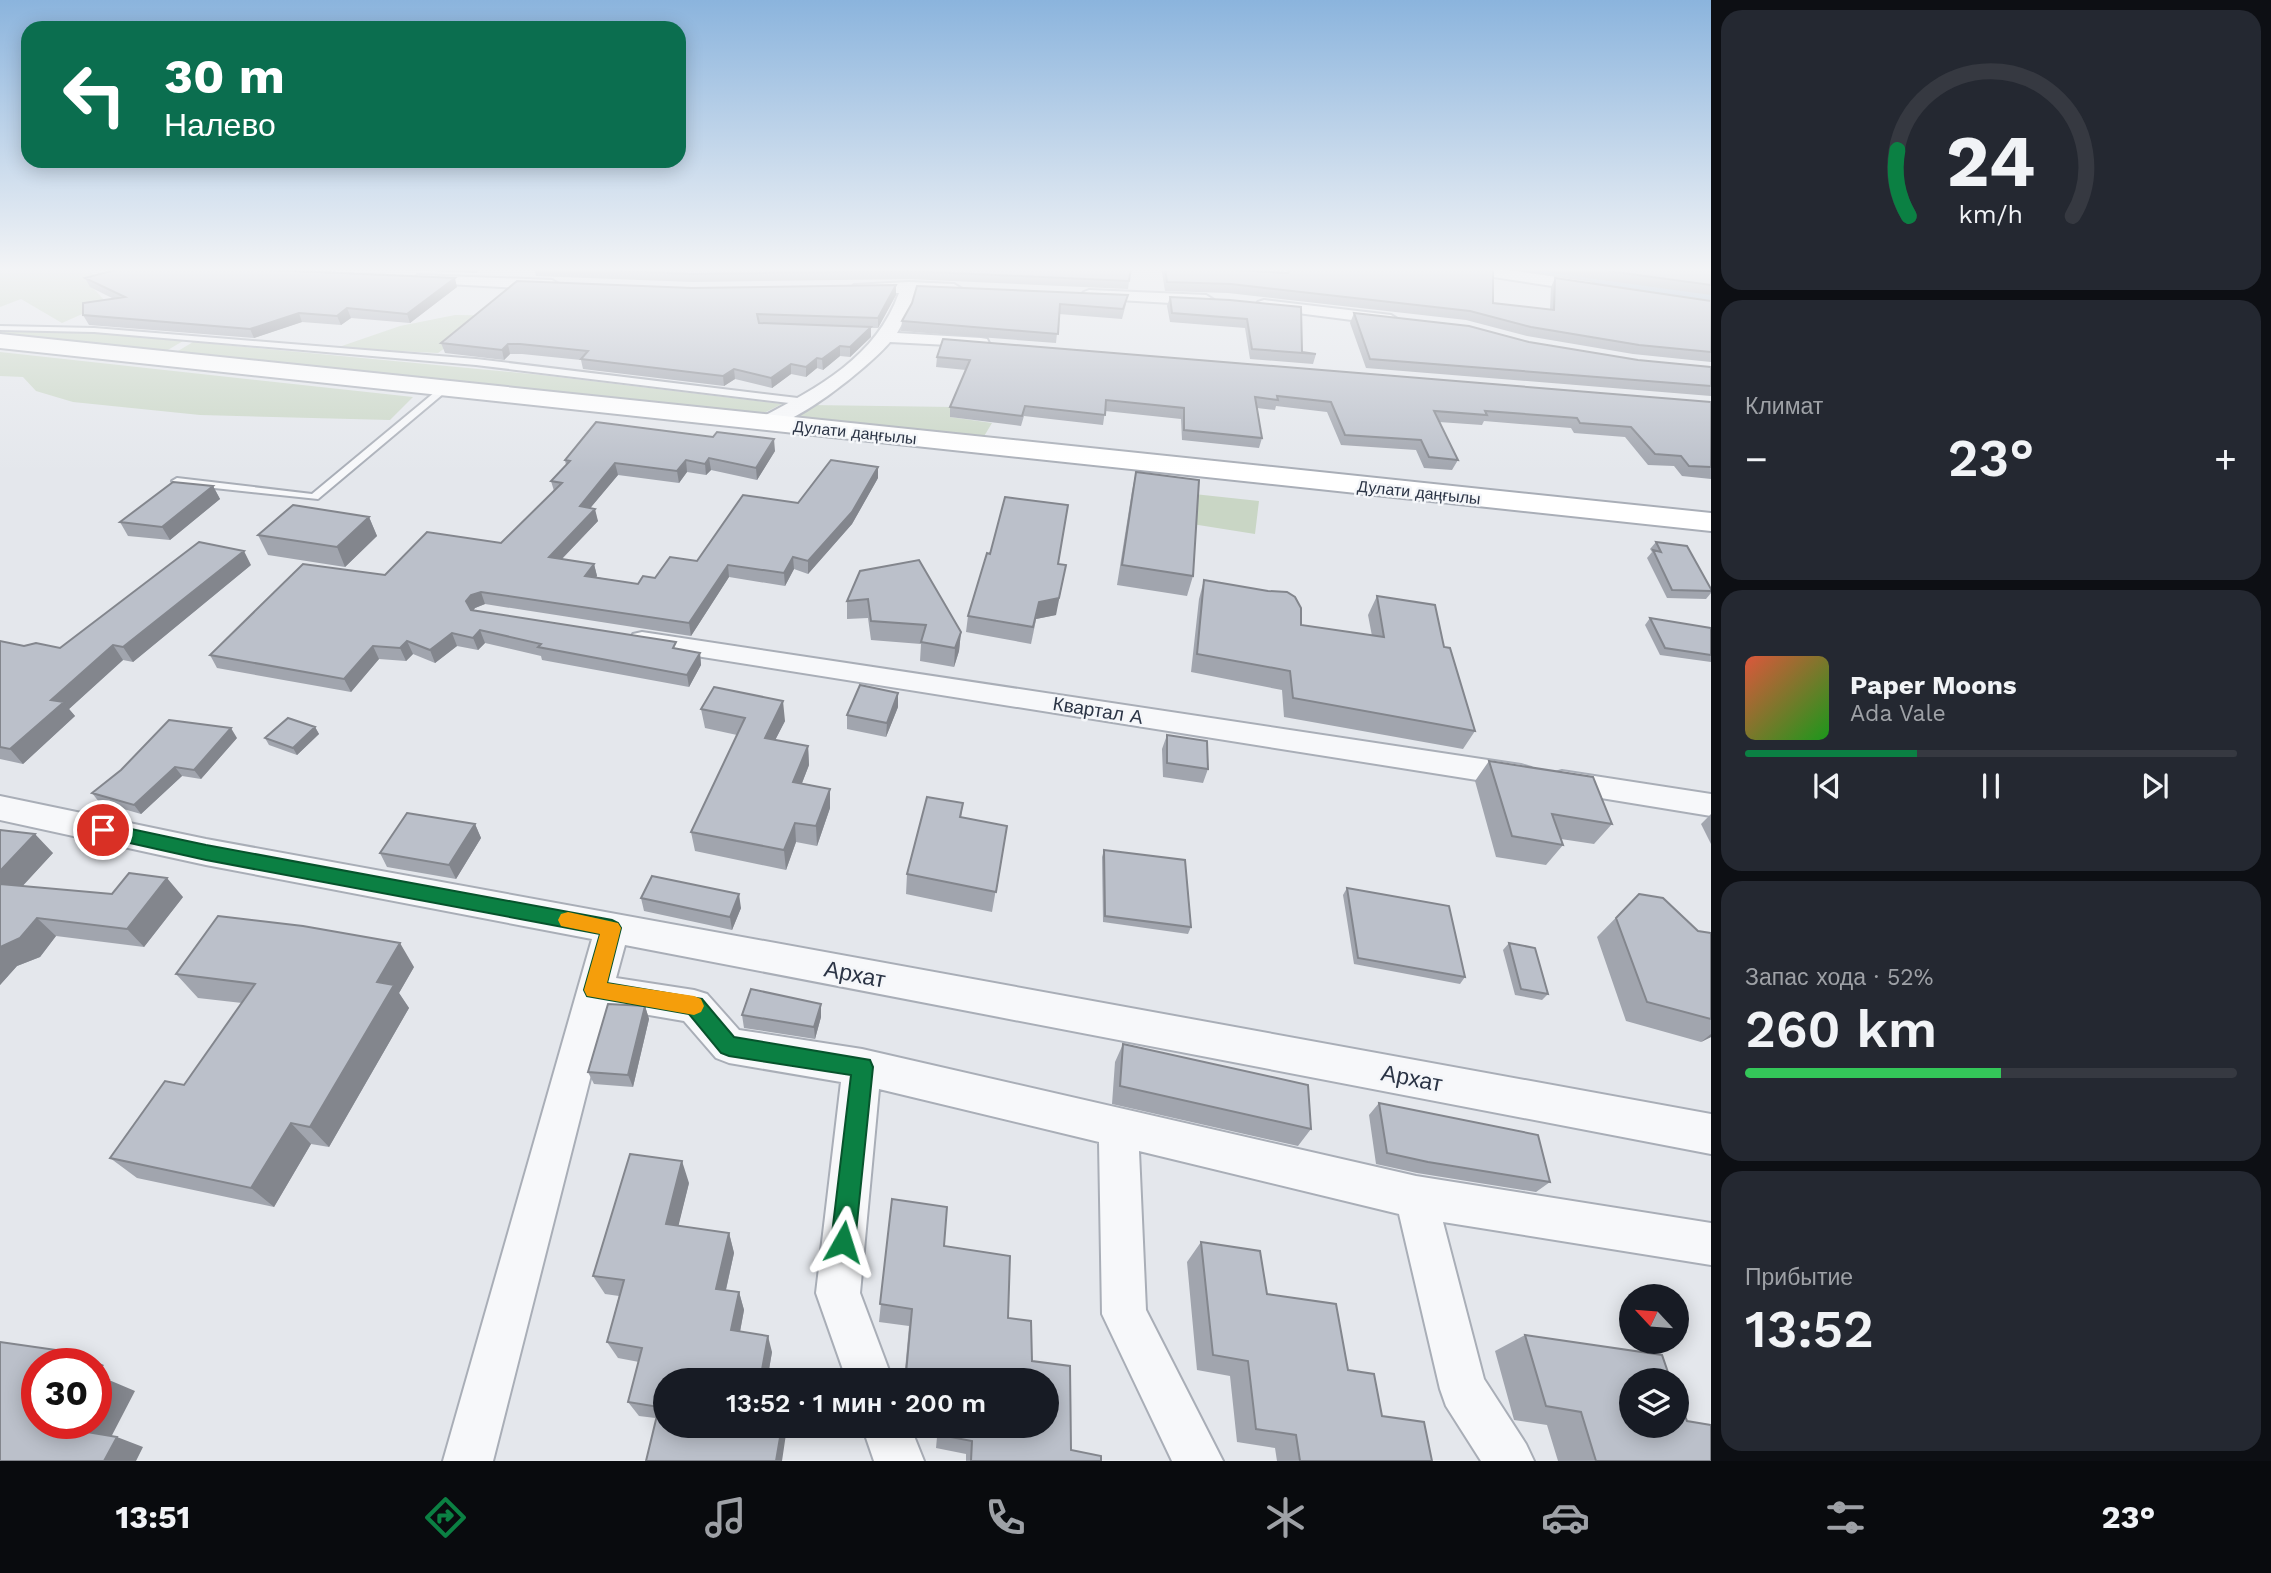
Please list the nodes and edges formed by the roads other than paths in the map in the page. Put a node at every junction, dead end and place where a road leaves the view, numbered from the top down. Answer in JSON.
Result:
{"nodes":[{"id":1,"x":156,"y":335,"type":"edge"},
{"id":2,"x":882,"y":335,"type":"edge"},
{"id":3,"x":896,"y":335,"type":"edge"},
{"id":4,"x":0,"y":341,"type":"edge"},
{"id":5,"x":1005,"y":345,"type":"edge"},
{"id":6,"x":444,"y":389,"type":"junction"},
{"id":7,"x":806,"y":402,"type":"junction"},
{"id":8,"x":765,"y":423,"type":"junction"},
{"id":9,"x":177,"y":481,"type":"edge"},
{"id":10,"x":1711,"y":522,"type":"edge"},
{"id":11,"x":622,"y":637,"type":"edge"},
{"id":12,"x":1711,"y":805,"type":"edge"},
{"id":13,"x":0,"y":808,"type":"edge"},
{"id":14,"x":612,"y":928,"type":"junction"},
{"id":15,"x":594,"y":990,"type":"junction"},
{"id":16,"x":863,"y":1067,"type":"junction"},
{"id":17,"x":1118,"y":1126,"type":"junction"},
{"id":18,"x":1711,"y":1134,"type":"edge"},
{"id":19,"x":1416,"y":1197,"type":"junction"},
{"id":20,"x":1711,"y":1244,"type":"edge"},
{"id":21,"x":865,"y":1368,"type":"edge"},
{"id":22,"x":890,"y":1438,"type":"edge"},
{"id":23,"x":468,"y":1461,"type":"edge"},
{"id":24,"x":899,"y":1461,"type":"edge"},
{"id":25,"x":1198,"y":1461,"type":"edge"},
{"id":26,"x":1510,"y":1461,"type":"edge"}],
"edges":[{"from":1,"to":7,"type":"lane"},
{"from":2,"to":7,"type":"street"},
{"from":3,"to":5,"type":"street"},
{"from":4,"to":6,"type":"main road","name":"Дулати даңғылы"},
{"from":6,"to":8,"type":"main road","name":"Дулати даңғылы"},
{"from":6,"to":9,"type":"lane"},
{"from":7,"to":8,"type":"street"},
{"from":8,"to":10,"type":"main road","name":"Дулати даңғылы"},
{"from":11,"to":12,"type":"street","name":"Квартал А"},
{"from":13,"to":14,"type":"street","name":"Архат"},
{"from":14,"to":15,"type":"street"},
{"from":14,"to":18,"type":"street","name":"Архат"},
{"from":15,"to":16,"type":"street"},
{"from":15,"to":23,"type":"street"},
{"from":16,"to":17,"type":"street"},
{"from":16,"to":21,"type":"street"},
{"from":17,"to":19,"type":"street"},
{"from":17,"to":25,"type":"street"},
{"from":19,"to":20,"type":"street"},
{"from":19,"to":26,"type":"street"},
{"from":22,"to":24,"type":"street"}]}
